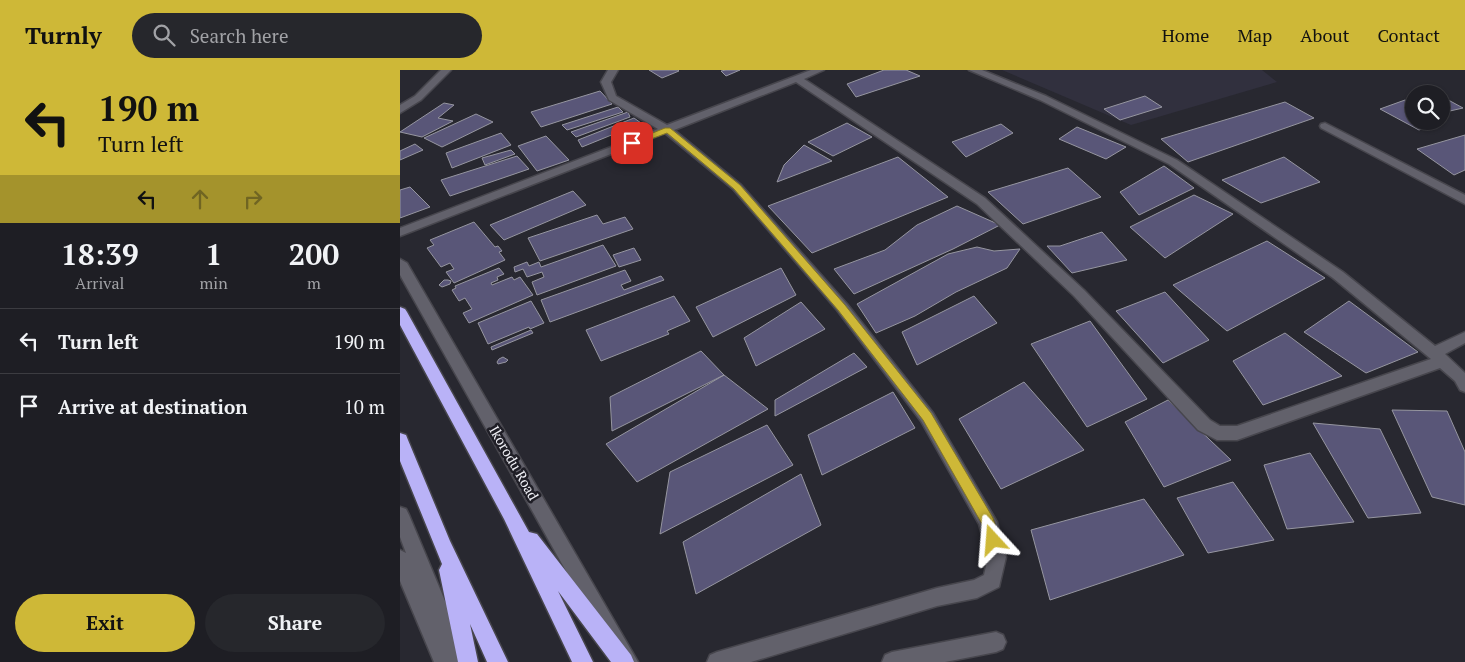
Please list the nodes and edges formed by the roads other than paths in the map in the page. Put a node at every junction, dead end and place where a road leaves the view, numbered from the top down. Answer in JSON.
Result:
{"nodes":[{"id":1,"x":434,"y":70,"type":"edge"},
{"id":2,"x":446,"y":70,"type":"edge"},
{"id":3,"x":613,"y":70,"type":"edge"},
{"id":4,"x":819,"y":70,"type":"edge"},
{"id":5,"x":974,"y":70,"type":"edge"},
{"id":6,"x":798,"y":78,"type":"junction"},
{"id":7,"x":400,"y":101,"type":"edge"},
{"id":8,"x":400,"y":110,"type":"edge"},
{"id":9,"x":1325,"y":126,"type":"dead end"},
{"id":10,"x":668,"y":130,"type":"junction"},
{"id":11,"x":1465,"y":200,"type":"edge"},
{"id":12,"x":400,"y":232,"type":"edge"},
{"id":13,"x":400,"y":263,"type":"edge"},
{"id":14,"x":400,"y":312,"type":"edge"},
{"id":15,"x":1465,"y":337,"type":"edge"},
{"id":16,"x":1439,"y":357,"type":"junction"},
{"id":17,"x":1463,"y":380,"type":"edge"},
{"id":18,"x":400,"y":440,"type":"edge"},
{"id":19,"x":510,"y":513,"type":"junction"},
{"id":20,"x":400,"y":515,"type":"edge"},
{"id":21,"x":442,"y":544,"type":"junction"},
{"id":22,"x":400,"y":559,"type":"edge"},
{"id":23,"x":996,"y":642,"type":"dead end"},
{"id":24,"x":444,"y":662,"type":"edge"},
{"id":25,"x":456,"y":662,"type":"edge"},
{"id":26,"x":468,"y":662,"type":"edge"},
{"id":27,"x":498,"y":662,"type":"edge"},
{"id":28,"x":583,"y":662,"type":"edge"},
{"id":29,"x":624,"y":662,"type":"edge"},
{"id":30,"x":628,"y":662,"type":"edge"},
{"id":31,"x":717,"y":662,"type":"edge"},
{"id":32,"x":892,"y":662,"type":"edge"}],
"edges":[{"from":1,"to":7,"type":"street"},
{"from":2,"to":8,"type":"street"},
{"from":3,"to":10,"type":"street"},
{"from":4,"to":6,"type":"street"},
{"from":5,"to":16,"type":"street"},
{"from":6,"to":10,"type":"street"},
{"from":6,"to":16,"type":"street"},
{"from":9,"to":11,"type":"street"},
{"from":10,"to":12,"type":"street"},
{"from":10,"to":31,"type":"street"},
{"from":13,"to":30,"type":"street","name":"Ikorodu Road"},
{"from":14,"to":19,"type":"highway","name":"Ikorodu Road"},
{"from":15,"to":16,"type":"street"},
{"from":16,"to":17,"type":"street"},
{"from":18,"to":21,"type":"highway"},
{"from":19,"to":28,"type":"highway","name":"Ikorodu Road"},
{"from":19,"to":29,"type":"highway"},
{"from":20,"to":25,"type":"street"},
{"from":21,"to":26,"type":"highway"},
{"from":21,"to":27,"type":"highway"},
{"from":22,"to":24,"type":"street"},
{"from":23,"to":32,"type":"street"}]}
